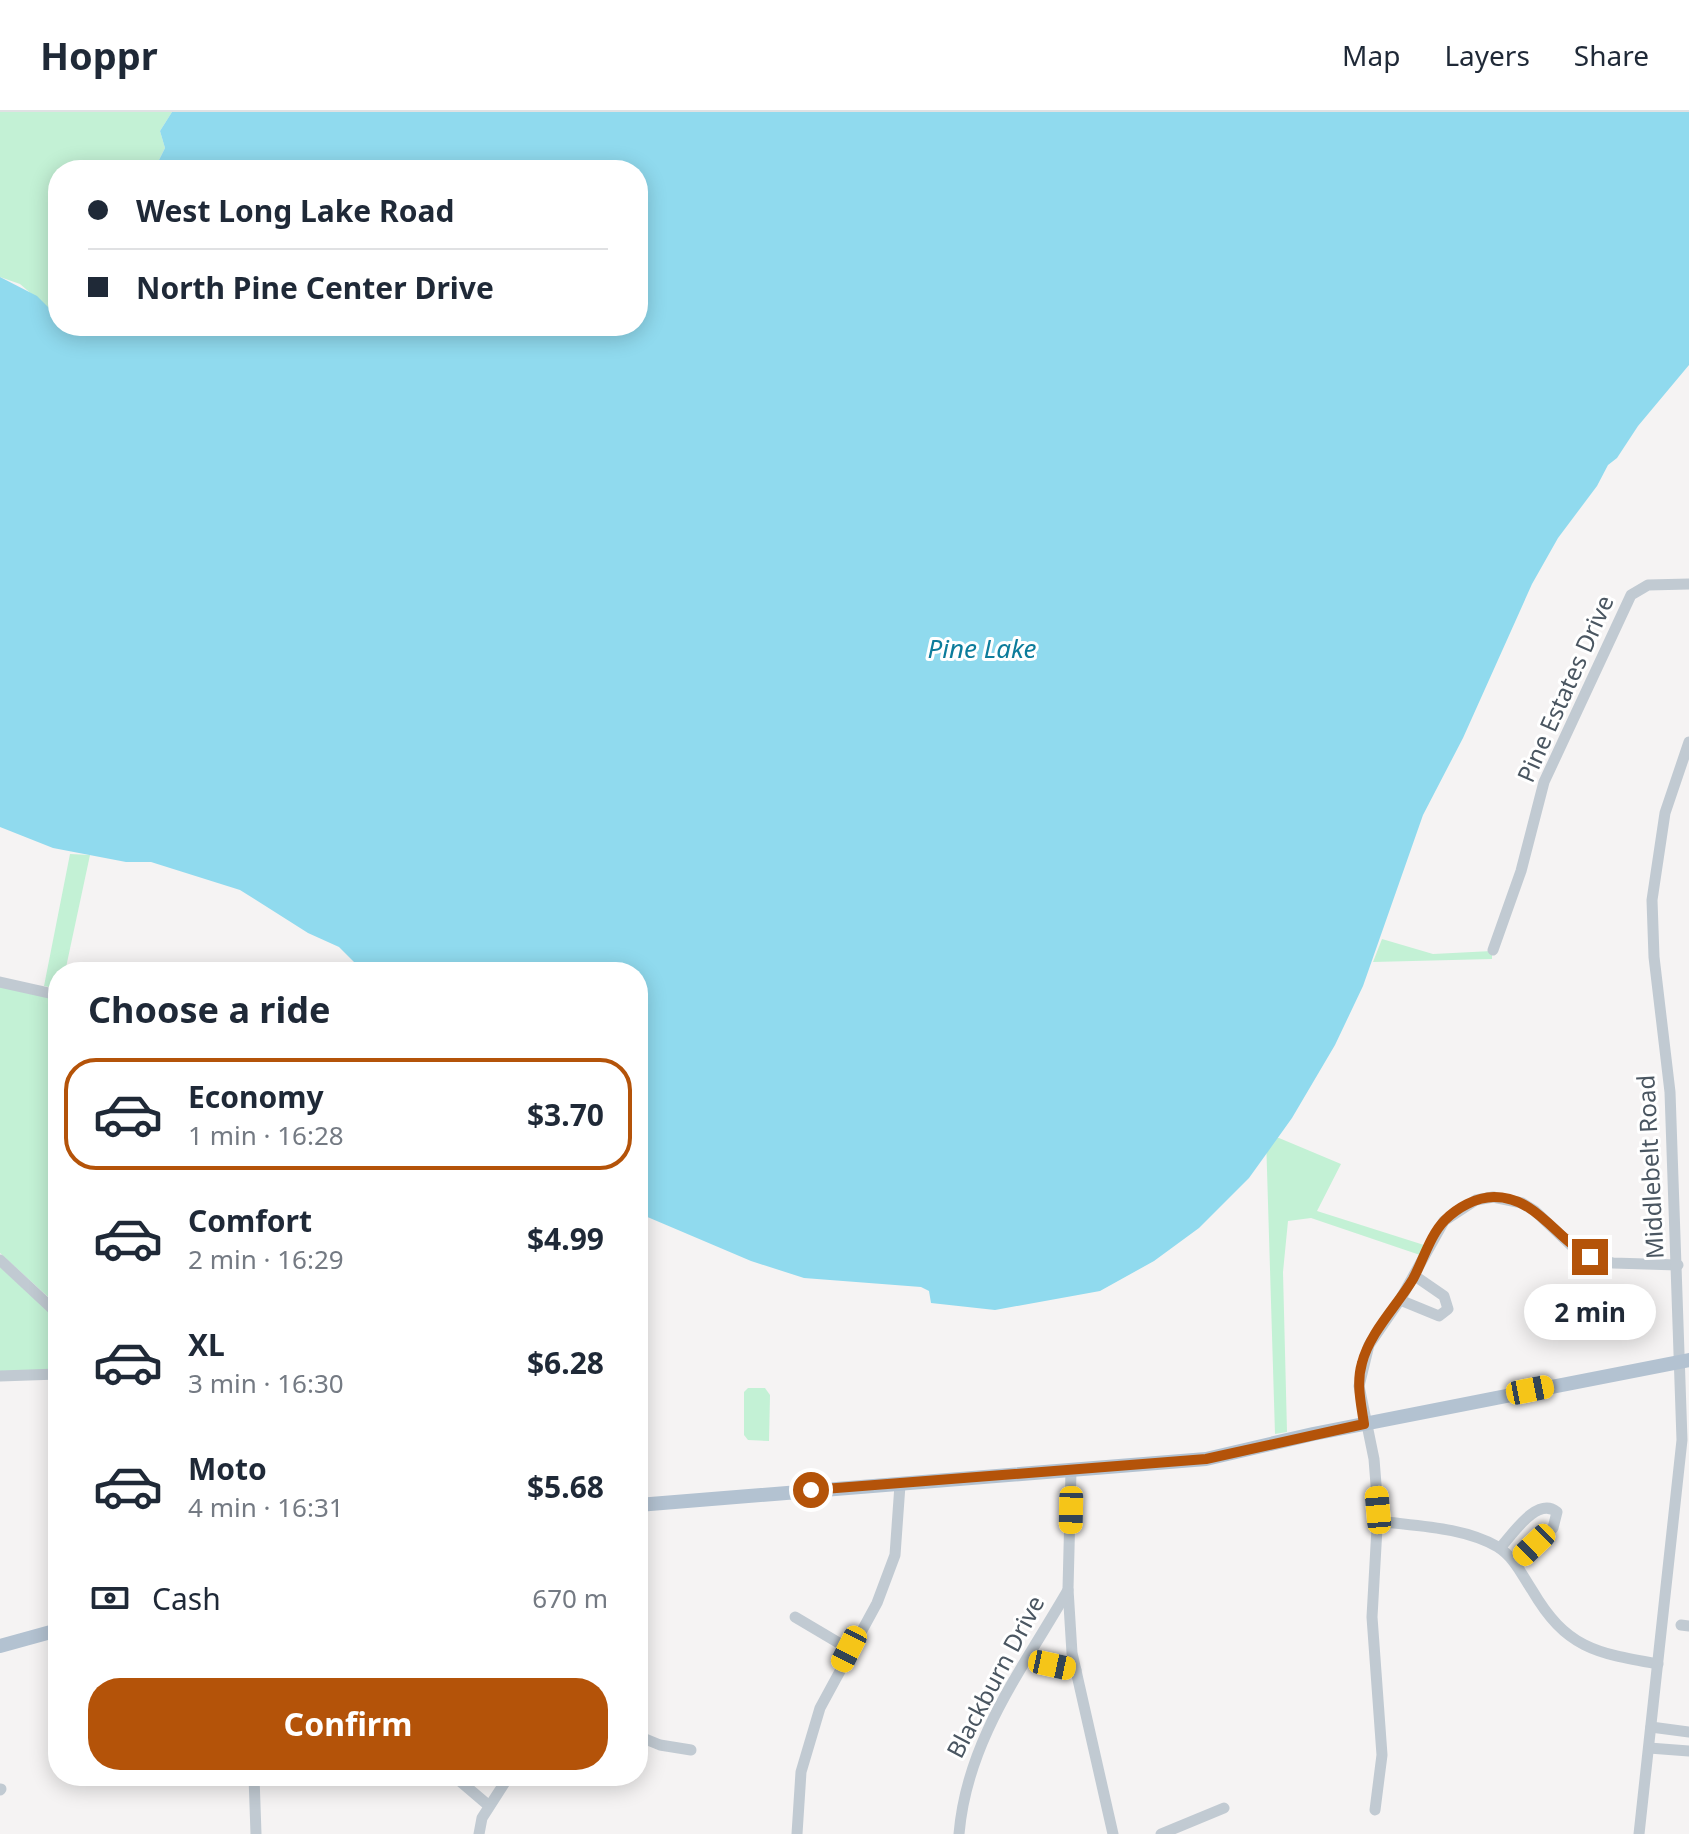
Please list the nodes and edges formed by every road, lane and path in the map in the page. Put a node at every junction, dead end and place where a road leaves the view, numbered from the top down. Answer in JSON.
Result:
{"nodes":[{"id":1,"x":1689,"y":584,"type":"edge"},
{"id":2,"x":1689,"y":742,"type":"edge"},
{"id":3,"x":1493,"y":950,"type":"dead end"},
{"id":4,"x":0,"y":982,"type":"edge"},
{"id":5,"x":48,"y":993,"type":"edge"},
{"id":6,"x":0,"y":1260,"type":"edge"},
{"id":7,"x":1678,"y":1265,"type":"junction"},
{"id":8,"x":1415,"y":1276,"type":"junction"},
{"id":9,"x":1400,"y":1300,"type":"junction"},
{"id":10,"x":48,"y":1305,"type":"edge"},
{"id":11,"x":1685,"y":1360,"type":"edge"},
{"id":12,"x":48,"y":1374,"type":"edge"},
{"id":13,"x":0,"y":1376,"type":"edge"},
{"id":14,"x":1364,"y":1424,"type":"junction"},
{"id":15,"x":1071,"y":1471,"type":"junction"},
{"id":16,"x":900,"y":1485,"type":"junction"},
{"id":17,"x":648,"y":1504,"type":"edge"},
{"id":18,"x":1378,"y":1521,"type":"junction"},
{"id":19,"x":1500,"y":1548,"type":"junction"},
{"id":20,"x":1515,"y":1563,"type":"junction"},
{"id":21,"x":1068,"y":1589,"type":"junction"},
{"id":22,"x":795,"y":1617,"type":"dead end"},
{"id":23,"x":48,"y":1633,"type":"edge"},
{"id":24,"x":0,"y":1646,"type":"edge"},
{"id":25,"x":849,"y":1649,"type":"junction"},
{"id":26,"x":1028,"y":1660,"type":"junction"},
{"id":27,"x":1658,"y":1664,"type":"junction"},
{"id":28,"x":1076,"y":1670,"type":"junction"},
{"id":29,"x":1651,"y":1727,"type":"junction"},
{"id":30,"x":1689,"y":1732,"type":"edge"},
{"id":31,"x":648,"y":1740,"type":"edge"},
{"id":32,"x":1649,"y":1748,"type":"junction"},
{"id":33,"x":691,"y":1750,"type":"dead end"},
{"id":34,"x":1689,"y":1751,"type":"edge"},
{"id":35,"x":254,"y":1786,"type":"edge"},
{"id":36,"x":466,"y":1786,"type":"edge"},
{"id":37,"x":502,"y":1786,"type":"edge"},
{"id":38,"x":488,"y":1805,"type":"junction"},
{"id":39,"x":1224,"y":1808,"type":"dead end"},
{"id":40,"x":1375,"y":1810,"type":"dead end"},
{"id":41,"x":256,"y":1834,"type":"edge"},
{"id":42,"x":479,"y":1834,"type":"edge"},
{"id":43,"x":797,"y":1834,"type":"edge"},
{"id":44,"x":959,"y":1834,"type":"edge"},
{"id":45,"x":1113,"y":1834,"type":"edge"},
{"id":46,"x":1161,"y":1834,"type":"edge"},
{"id":47,"x":1639,"y":1834,"type":"edge"}],
"edges":[{"from":1,"to":3,"type":"street","name":"Pine Estates Drive"},
{"from":2,"to":7,"type":"street","name":"Middlebelt Road"},
{"from":4,"to":5,"type":"street"},
{"from":6,"to":10,"type":"street"},
{"from":7,"to":8,"type":"street"},
{"from":7,"to":11,"type":"street","name":"Middlebelt Road"},
{"from":8,"to":9,"type":"street"},
{"from":8,"to":9,"type":"street"},
{"from":9,"to":14,"type":"street"},
{"from":11,"to":14,"type":"main road"},
{"from":11,"to":27,"type":"street","name":"Middlebelt Road"},
{"from":12,"to":13,"type":"street"},
{"from":14,"to":15,"type":"main road"},
{"from":14,"to":18,"type":"street"},
{"from":15,"to":16,"type":"main road"},
{"from":15,"to":21,"type":"street"},
{"from":16,"to":17,"type":"main road"},
{"from":16,"to":25,"type":"street"},
{"from":18,"to":19,"type":"street"},
{"from":18,"to":40,"type":"street"},
{"from":19,"to":20,"type":"street"},
{"from":19,"to":20,"type":"street"},
{"from":20,"to":27,"type":"street"},
{"from":21,"to":26,"type":"street","name":"Blackburn Drive"},
{"from":21,"to":28,"type":"street"},
{"from":22,"to":25,"type":"street"},
{"from":23,"to":24,"type":"main road"},
{"from":25,"to":43,"type":"street"},
{"from":26,"to":28,"type":"street"},
{"from":26,"to":44,"type":"street","name":"Blackburn Drive"},
{"from":27,"to":29,"type":"street","name":"Middlebelt Road"},
{"from":28,"to":45,"type":"street"},
{"from":29,"to":30,"type":"street"},
{"from":29,"to":32,"type":"street","name":"Middlebelt Road"},
{"from":31,"to":33,"type":"street"},
{"from":32,"to":34,"type":"street"},
{"from":32,"to":47,"type":"street","name":"Middlebelt Road"},
{"from":35,"to":41,"type":"street"},
{"from":36,"to":38,"type":"street"},
{"from":37,"to":38,"type":"street"},
{"from":38,"to":42,"type":"street"},
{"from":39,"to":46,"type":"street"}]}
